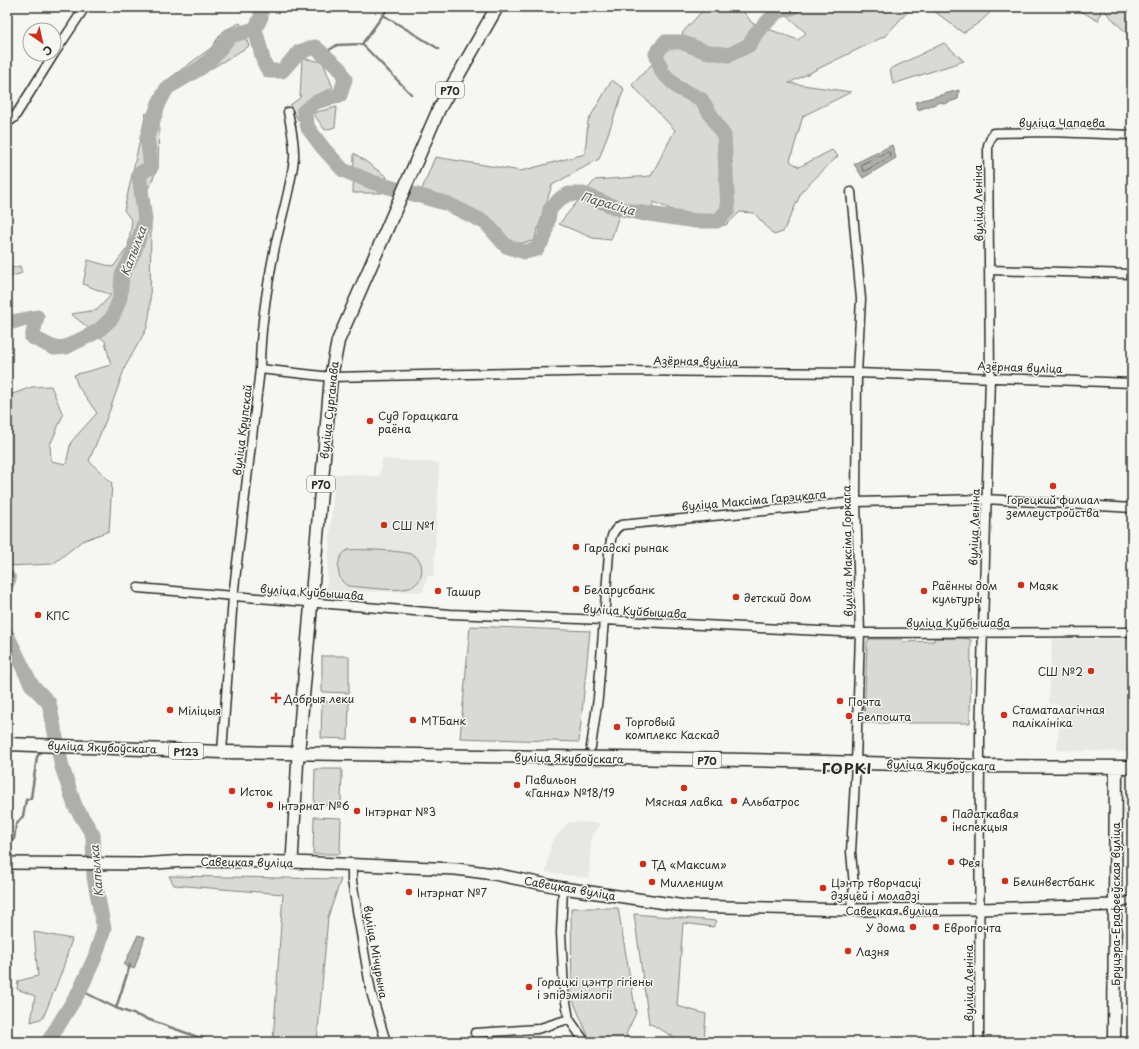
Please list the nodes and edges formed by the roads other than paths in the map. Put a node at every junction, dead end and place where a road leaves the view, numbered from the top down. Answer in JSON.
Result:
{"nodes":[{"id":1,"x":85,"y":7,"type":"edge"},
{"id":2,"x":497,"y":7,"type":"edge"},
{"id":3,"x":62,"y":42,"type":"edge"},
{"id":4,"x":49,"y":62,"type":"edge"},
{"id":5,"x":288,"y":112,"type":"dead end"},
{"id":6,"x":7,"y":123,"type":"edge"},
{"id":7,"x":993,"y":133,"type":"joint"},
{"id":8,"x":1132,"y":135,"type":"edge"},
{"id":9,"x":851,"y":192,"type":"dead end"},
{"id":10,"x":990,"y":270,"type":"junction"},
{"id":11,"x":1132,"y":274,"type":"edge"},
{"id":12,"x":260,"y":369,"type":"junction"},
{"id":13,"x":857,"y":373,"type":"junction"},
{"id":14,"x":331,"y":377,"type":"junction"},
{"id":15,"x":990,"y":377,"type":"junction"},
{"id":16,"x":1132,"y":383,"type":"edge"},
{"id":17,"x":986,"y":499,"type":"junction"},
{"id":18,"x":856,"y":502,"type":"junction"},
{"id":19,"x":1132,"y":508,"type":"edge"},
{"id":20,"x":138,"y":588,"type":"dead end"},
{"id":21,"x":233,"y":597,"type":"junction"},
{"id":22,"x":311,"y":603,"type":"junction"},
{"id":23,"x":604,"y":620,"type":"junction"},
{"id":24,"x":1132,"y":632,"type":"edge"},
{"id":25,"x":860,"y":633,"type":"junction"},
{"id":26,"x":983,"y":633,"type":"junction"},
{"id":27,"x":13,"y":744,"type":"edge"},
{"id":28,"x":591,"y":747,"type":"dead end"},
{"id":29,"x":222,"y":752,"type":"junction"},
{"id":30,"x":298,"y":754,"type":"junction"},
{"id":31,"x":856,"y":763,"type":"junction"},
{"id":32,"x":980,"y":766,"type":"junction"},
{"id":33,"x":1116,"y":767,"type":"junction"},
{"id":34,"x":1132,"y":767,"type":"edge"},
{"id":35,"x":7,"y":862,"type":"edge"},
{"id":36,"x":292,"y":862,"type":"junction"},
{"id":37,"x":352,"y":864,"type":"junction"},
{"id":38,"x":564,"y":888,"type":"junction"},
{"id":39,"x":1132,"y":900,"type":"edge"},
{"id":40,"x":1115,"y":905,"type":"junction"},
{"id":41,"x":979,"y":909,"type":"junction"},
{"id":42,"x":852,"y":910,"type":"junction"},
{"id":43,"x":569,"y":1019,"type":"junction"},
{"id":44,"x":474,"y":1033,"type":"dead end"},
{"id":45,"x":386,"y":1042,"type":"edge"},
{"id":46,"x":585,"y":1042,"type":"edge"},
{"id":47,"x":979,"y":1042,"type":"edge"},
{"id":48,"x":1114,"y":1042,"type":"edge"}],
"edges":[{"from":1,"to":3,"type":"street"},
{"from":2,"to":14,"type":"main road","name":"вуліца Сурганава","number":"Р70"},
{"from":4,"to":6,"type":"street"},
{"from":5,"to":12,"type":"street","name":"вуліца Крупскай"},
{"from":7,"to":8,"type":"street","name":"вуліца Чапаева"},
{"from":7,"to":10,"type":"street","name":"вуліца Леніна"},
{"from":9,"to":13,"type":"street","name":"вуліца Максіма Горкага"},
{"from":10,"to":11,"type":"street"},
{"from":10,"to":15,"type":"street","name":"вуліца Леніна"},
{"from":12,"to":14,"type":"street","name":"Азёрная вуліца"},
{"from":12,"to":21,"type":"street","name":"вуліца Крупскай"},
{"from":13,"to":14,"type":"street","name":"Азёрная вуліца"},
{"from":13,"to":15,"type":"street","name":"Азёрная вуліца"},
{"from":13,"to":18,"type":"street","name":"вуліца Максіма Горкага"},
{"from":14,"to":22,"type":"main road","name":"вуліца Сурганава","number":"Р70"},
{"from":15,"to":16,"type":"street","name":"Азёрная вуліца"},
{"from":15,"to":17,"type":"street","name":"вуліца Леніна"},
{"from":17,"to":18,"type":"street","name":"вуліца Максіма Гарэцкага"},
{"from":17,"to":19,"type":"street","name":"вуліца Максіма Гарэцкага"},
{"from":17,"to":26,"type":"street","name":"вуліца Леніна"},
{"from":18,"to":23,"type":"street","name":"вуліца Максіма Гарэцкага"},
{"from":18,"to":25,"type":"street","name":"вуліца Максіма Горкага"},
{"from":20,"to":21,"type":"street","name":"вуліца Куйбышава"},
{"from":21,"to":22,"type":"street","name":"вуліца Куйбышава"},
{"from":21,"to":29,"type":"street","name":"вуліца Крупскай"},
{"from":22,"to":23,"type":"street","name":"вуліца Куйбышава"},
{"from":22,"to":30,"type":"main road","name":"вуліца Сурганава","number":"Р70"},
{"from":23,"to":25,"type":"street","name":"вуліца Куйбышава"},
{"from":23,"to":28,"type":"street","name":"вуліца Максіма Гарэцкага"},
{"from":24,"to":26,"type":"street","name":"вуліца Куйбышава"},
{"from":25,"to":26,"type":"street","name":"вуліца Куйбышава"},
{"from":25,"to":31,"type":"street","name":"вуліца Максіма Горкага"},
{"from":26,"to":32,"type":"street","name":"вуліца Леніна"},
{"from":27,"to":29,"type":"main road","name":"вуліца Якубоўскага","number":"Р123"},
{"from":29,"to":30,"type":"main road","name":"вуліца Якубоўскага","number":"Р123"},
{"from":30,"to":31,"type":"main road","name":"вуліца Якубоўскага","number":"Р70"},
{"from":30,"to":36,"type":"main road"},
{"from":31,"to":32,"type":"main road","name":"вуліца Якубоўскага","number":"Р70"},
{"from":31,"to":42,"type":"street","name":"вуліца Максіма Горкага"},
{"from":32,"to":33,"type":"main road","name":"вуліца Якубоўскага","number":"Р70"},
{"from":32,"to":41,"type":"street","name":"вуліца Леніна"},
{"from":33,"to":34,"type":"main road","name":"вуліца Якубоўскага"},
{"from":33,"to":40,"type":"main road","name":"Бруцэра-Ерафееўская вуліца"},
{"from":35,"to":36,"type":"main road","name":"Савецкая вуліца"},
{"from":36,"to":37,"type":"main road","name":"Савецкая вуліца"},
{"from":37,"to":38,"type":"main road","name":"Савецкая вуліца"},
{"from":37,"to":45,"type":"street","name":"вуліца Мічурына"},
{"from":38,"to":42,"type":"main road","name":"Савецкая вуліца"},
{"from":38,"to":43,"type":"street"},
{"from":39,"to":40,"type":"street","name":"Савецкая вуліца"},
{"from":40,"to":41,"type":"main road","name":"Савецкая вуліца"},
{"from":40,"to":48,"type":"main road","name":"Бруцэра-Ерафееўская вуліца"},
{"from":41,"to":42,"type":"main road","name":"Савецкая вуліца"},
{"from":41,"to":47,"type":"street","name":"вуліца Леніна"},
{"from":43,"to":44,"type":"street"},
{"from":43,"to":46,"type":"street"}]}
